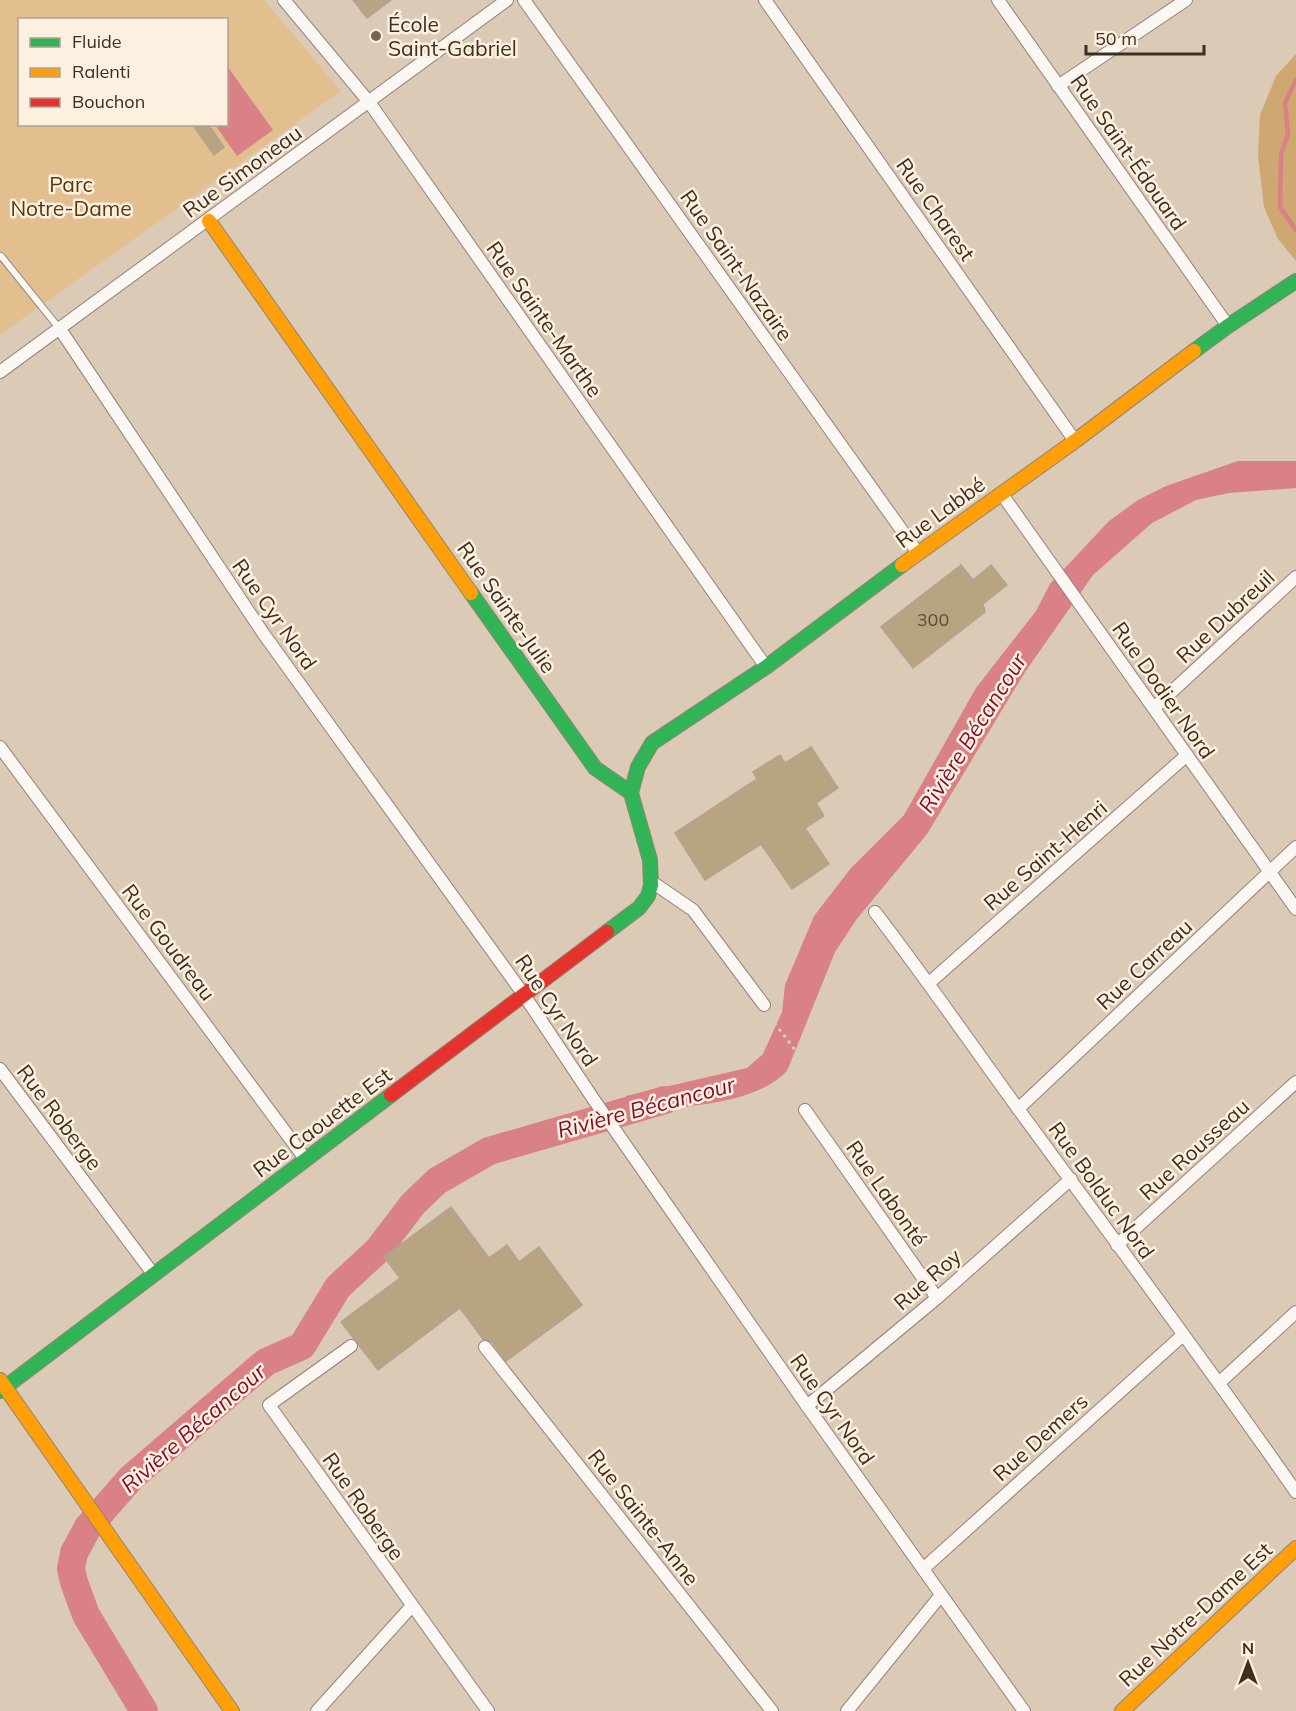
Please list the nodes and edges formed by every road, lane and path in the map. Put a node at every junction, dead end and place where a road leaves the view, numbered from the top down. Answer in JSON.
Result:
{"nodes":[{"id":1,"x":284,"y":0,"type":"edge"},
{"id":2,"x":507,"y":0,"type":"edge"},
{"id":3,"x":524,"y":0,"type":"edge"},
{"id":4,"x":765,"y":0,"type":"edge"},
{"id":5,"x":998,"y":0,"type":"edge"},
{"id":6,"x":1186,"y":0,"type":"edge"},
{"id":7,"x":1058,"y":86,"type":"junction"},
{"id":8,"x":369,"y":102,"type":"junction"},
{"id":9,"x":208,"y":221,"type":"junction"},
{"id":10,"x":1,"y":256,"type":"edge"},
{"id":11,"x":1296,"y":281,"type":"edge"},
{"id":12,"x":1228,"y":326,"type":"junction"},
{"id":13,"x":60,"y":329,"type":"junction"},
{"id":14,"x":0,"y":372,"type":"edge"},
{"id":15,"x":1075,"y":441,"type":"junction"},
{"id":16,"x":1001,"y":493,"type":"junction"},
{"id":17,"x":918,"y":553,"type":"junction"},
{"id":18,"x":1296,"y":577,"type":"edge"},
{"id":19,"x":766,"y":667,"type":"junction"},
{"id":20,"x":1154,"y":708,"type":"junction"},
{"id":21,"x":0,"y":747,"type":"edge"},
{"id":22,"x":1187,"y":756,"type":"junction"},
{"id":23,"x":632,"y":793,"type":"junction"},
{"id":24,"x":1296,"y":847,"type":"edge"},
{"id":25,"x":1270,"y":872,"type":"junction"},
{"id":26,"x":652,"y":882,"type":"junction"},
{"id":27,"x":1296,"y":909,"type":"edge"},
{"id":28,"x":875,"y":912,"type":"dead end"},
{"id":29,"x":929,"y":983,"type":"junction"},
{"id":30,"x":524,"y":995,"type":"junction"},
{"id":31,"x":766,"y":1010,"type":"joint"},
{"id":32,"x":0,"y":1069,"type":"edge"},
{"id":33,"x":1296,"y":1082,"type":"edge"},
{"id":34,"x":1018,"y":1109,"type":"junction"},
{"id":35,"x":805,"y":1110,"type":"joint"},
{"id":36,"x":306,"y":1160,"type":"junction"},
{"id":37,"x":1071,"y":1179,"type":"junction"},
{"id":38,"x":1118,"y":1245,"type":"junction"},
{"id":39,"x":154,"y":1275,"type":"junction"},
{"id":40,"x":937,"y":1298,"type":"junction"},
{"id":41,"x":1296,"y":1312,"type":"edge"},
{"id":42,"x":1183,"y":1335,"type":"junction"},
{"id":43,"x":351,"y":1346,"type":"dead end"},
{"id":44,"x":485,"y":1347,"type":"dead end"},
{"id":45,"x":1219,"y":1383,"type":"junction"},
{"id":46,"x":2,"y":1386,"type":"edge"},
{"id":47,"x":807,"y":1406,"type":"junction"},
{"id":48,"x":1296,"y":1492,"type":"edge"},
{"id":49,"x":1296,"y":1548,"type":"edge"},
{"id":50,"x":923,"y":1569,"type":"junction"},
{"id":51,"x":941,"y":1595,"type":"junction"},
{"id":52,"x":411,"y":1607,"type":"junction"},
{"id":53,"x":232,"y":1711,"type":"edge"},
{"id":54,"x":317,"y":1711,"type":"edge"},
{"id":55,"x":488,"y":1711,"type":"edge"},
{"id":56,"x":771,"y":1711,"type":"edge"},
{"id":57,"x":847,"y":1711,"type":"edge"},
{"id":58,"x":1024,"y":1711,"type":"edge"},
{"id":59,"x":1122,"y":1711,"type":"edge"}],
"edges":[{"from":1,"to":8,"type":"street","name":"Rue Sainte-Marthe"},
{"from":2,"to":8,"type":"street","name":"Rue Simoneau"},
{"from":3,"to":17,"type":"street","name":"Rue Saint-Nazaire"},
{"from":4,"to":15,"type":"street","name":"Rue Charest"},
{"from":5,"to":7,"type":"street","name":"Rue Saint-Édouard"},
{"from":6,"to":7,"type":"street"},
{"from":7,"to":12,"type":"street","name":"Rue Saint-Édouard"},
{"from":8,"to":9,"type":"street","name":"Rue Simoneau"},
{"from":8,"to":19,"type":"street","name":"Rue Sainte-Marthe"},
{"from":9,"to":13,"type":"street","name":"Rue Simoneau"},
{"from":9,"to":23,"type":"street","name":"Rue Sainte-Julie"},
{"from":10,"to":13,"type":"lane"},
{"from":11,"to":12,"type":"street","name":"Rue Labbé"},
{"from":12,"to":15,"type":"street","name":"Rue Labbé"},
{"from":13,"to":14,"type":"street","name":"Rue Simoneau"},
{"from":13,"to":30,"type":"street","name":"Rue Cyr Nord"},
{"from":15,"to":16,"type":"street","name":"Rue Labbé"},
{"from":16,"to":17,"type":"street","name":"Rue Labbé"},
{"from":16,"to":20,"type":"street","name":"Rue Dodier Nord"},
{"from":17,"to":19,"type":"street","name":"Rue Labbé"},
{"from":18,"to":20,"type":"street","name":"Rue Dubreuil"},
{"from":19,"to":23,"type":"street","name":"Rue Labbé"},
{"from":20,"to":22,"type":"street","name":"Rue Dodier Nord"},
{"from":21,"to":36,"type":"street","name":"Rue Goudreau"},
{"from":22,"to":25,"type":"street","name":"Rue Dodier Nord"},
{"from":22,"to":29,"type":"street","name":"Rue Saint-Henri"},
{"from":23,"to":26,"type":"street"},
{"from":24,"to":25,"type":"street","name":"Rue Carreau"},
{"from":25,"to":27,"type":"street","name":"Rue Dodier Nord"},
{"from":25,"to":34,"type":"street","name":"Rue Carreau"},
{"from":26,"to":30,"type":"street","name":"Rue Caouette Est"},
{"from":26,"to":31,"type":"street"},
{"from":28,"to":29,"type":"street","name":"Rue Bolduc Nord"},
{"from":29,"to":34,"type":"street","name":"Rue Bolduc Nord"},
{"from":30,"to":36,"type":"street","name":"Rue Caouette Est"},
{"from":30,"to":47,"type":"street","name":"Rue Cyr Nord"},
{"from":31,"to":35,"type":"path"},
{"from":32,"to":39,"type":"street","name":"Rue Roberge"},
{"from":33,"to":38,"type":"street","name":"Rue Rousseau"},
{"from":34,"to":37,"type":"street","name":"Rue Bolduc Nord"},
{"from":35,"to":40,"type":"street","name":"Rue Labonté"},
{"from":36,"to":39,"type":"street","name":"Rue Caouette Est"},
{"from":37,"to":38,"type":"street","name":"Rue Bolduc Nord"},
{"from":37,"to":40,"type":"street","name":"Rue Roy"},
{"from":38,"to":42,"type":"street","name":"Rue Bolduc Nord"},
{"from":39,"to":46,"type":"street","name":"Rue Caouette Est"},
{"from":40,"to":47,"type":"street","name":"Rue Roy"},
{"from":41,"to":45,"type":"street"},
{"from":42,"to":45,"type":"street","name":"Rue Bolduc Nord"},
{"from":42,"to":50,"type":"street","name":"Rue Demers"},
{"from":43,"to":52,"type":"street","name":"Rue Roberge"},
{"from":44,"to":56,"type":"street","name":"Rue Sainte-Anne"},
{"from":45,"to":48,"type":"street","name":"Rue Bolduc Nord"},
{"from":46,"to":53,"type":"street"},
{"from":47,"to":50,"type":"street","name":"Rue Cyr Nord"},
{"from":49,"to":59,"type":"street","name":"Rue Notre-Dame Est"},
{"from":50,"to":51,"type":"street","name":"Rue Cyr Nord"},
{"from":51,"to":57,"type":"street"},
{"from":51,"to":58,"type":"street","name":"Rue Cyr Nord"},
{"from":52,"to":54,"type":"street"},
{"from":52,"to":55,"type":"street","name":"Rue Roberge"}]}
